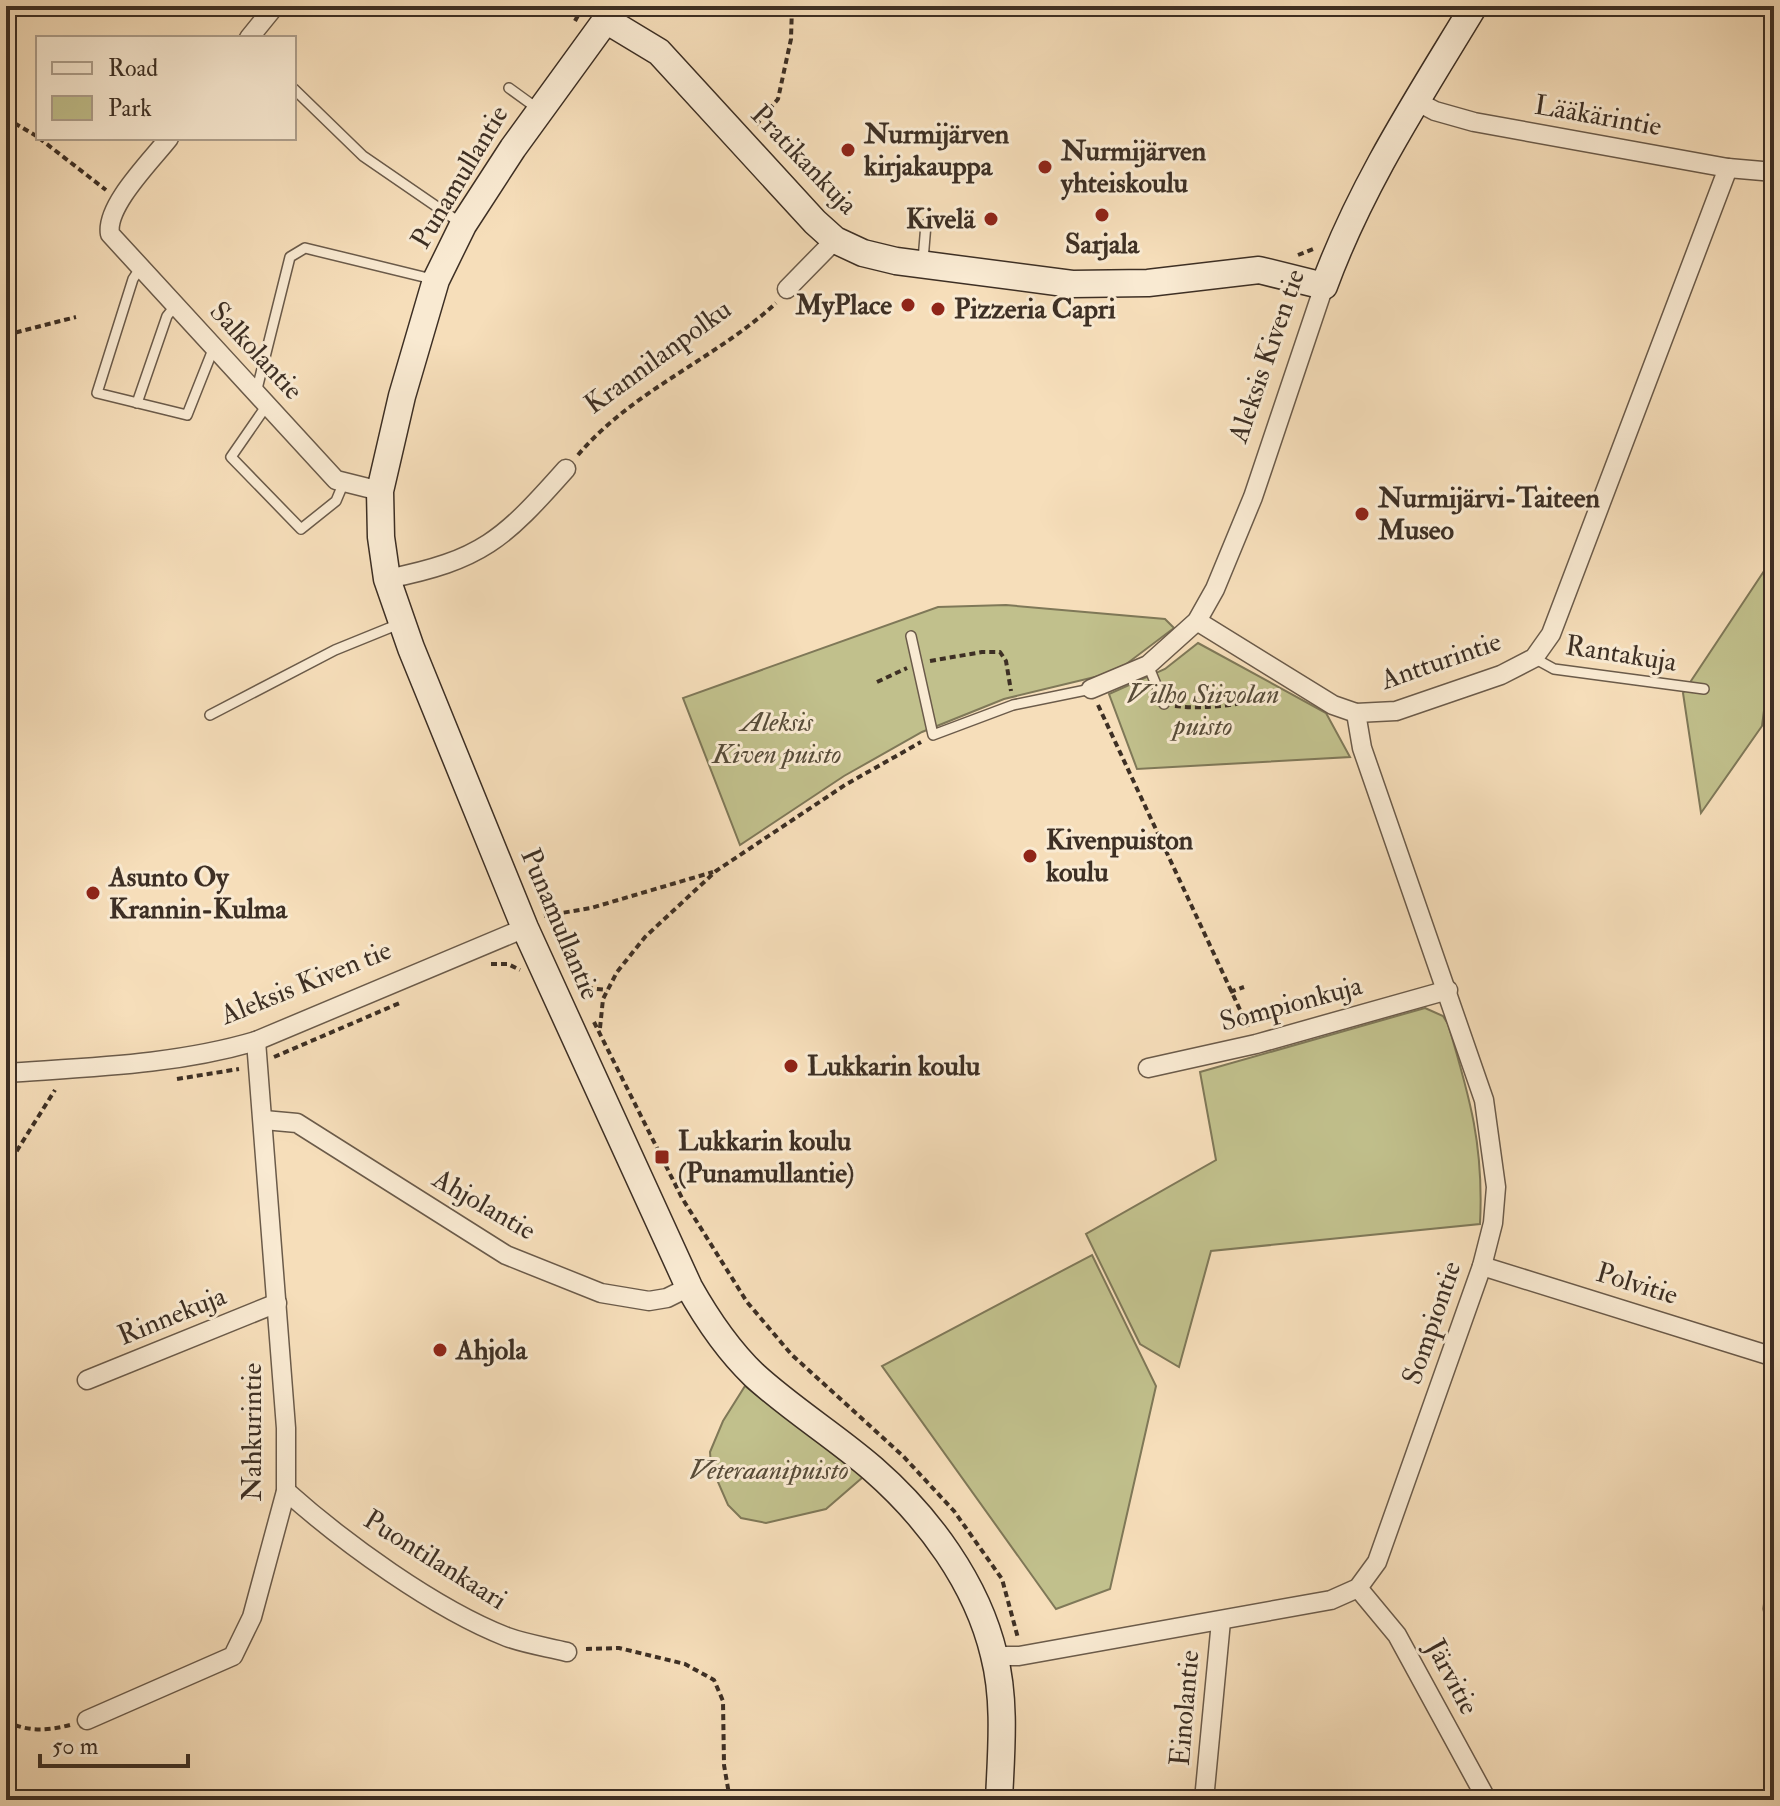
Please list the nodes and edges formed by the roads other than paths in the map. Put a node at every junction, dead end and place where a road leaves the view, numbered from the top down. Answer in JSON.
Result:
{"nodes":[{"id":1,"x":275,"y":6,"type":"edge"},
{"id":2,"x":1474,"y":6,"type":"edge"},
{"id":3,"x":607,"y":13,"type":"edge"},
{"id":4,"x":251,"y":36,"type":"edge"},
{"id":5,"x":509,"y":88,"type":"dead end"},
{"id":6,"x":296,"y":91,"type":"edge"},
{"id":7,"x":1416,"y":101,"type":"junction"},
{"id":8,"x":538,"y":109,"type":"junction"},
{"id":9,"x":167,"y":140,"type":"edge"},
{"id":10,"x":1728,"y":168,"type":"junction"},
{"id":11,"x":1774,"y":172,"type":"edge"},
{"id":12,"x":926,"y":224,"type":"dead end"},
{"id":13,"x":463,"y":225,"type":"junction"},
{"id":14,"x":835,"y":240,"type":"junction"},
{"id":15,"x":923,"y":264,"type":"junction"},
{"id":16,"x":141,"y":267,"type":"junction"},
{"id":17,"x":436,"y":280,"type":"junction"},
{"id":18,"x":1324,"y":286,"type":"junction"},
{"id":19,"x":787,"y":289,"type":"road end"},
{"id":20,"x":176,"y":305,"type":"junction"},
{"id":21,"x":214,"y":347,"type":"junction"},
{"id":22,"x":262,"y":399,"type":"junction"},
{"id":23,"x":137,"y":403,"type":"junction"},
{"id":24,"x":566,"y":469,"type":"road end"},
{"id":25,"x":344,"y":482,"type":"junction"},
{"id":26,"x":380,"y":491,"type":"junction"},
{"id":27,"x":387,"y":579,"type":"junction"},
{"id":28,"x":1197,"y":621,"type":"junction"},
{"id":29,"x":403,"y":623,"type":"junction"},
{"id":30,"x":911,"y":636,"type":"dead end"},
{"id":31,"x":1534,"y":658,"type":"junction"},
{"id":32,"x":1148,"y":665,"type":"junction"},
{"id":33,"x":1091,"y":689,"type":"joint"},
{"id":34,"x":1704,"y":689,"type":"dead end"},
{"id":35,"x":1164,"y":704,"type":"road end"},
{"id":36,"x":1356,"y":713,"type":"junction"},
{"id":37,"x":210,"y":715,"type":"dead end"},
{"id":38,"x":531,"y":922,"type":"junction"},
{"id":39,"x":1448,"y":990,"type":"junction"},
{"id":40,"x":256,"y":1041,"type":"junction"},
{"id":41,"x":1148,"y":1068,"type":"dead end"},
{"id":42,"x":6,"y":1073,"type":"edge"},
{"id":43,"x":264,"y":1120,"type":"junction"},
{"id":44,"x":1482,"y":1266,"type":"junction"},
{"id":45,"x":689,"y":1287,"type":"junction"},
{"id":46,"x":277,"y":1303,"type":"junction"},
{"id":47,"x":1774,"y":1357,"type":"edge"},
{"id":48,"x":87,"y":1380,"type":"dead end"},
{"id":49,"x":286,"y":1491,"type":"junction"},
{"id":50,"x":1358,"y":1588,"type":"junction"},
{"id":51,"x":1221,"y":1621,"type":"junction"},
{"id":52,"x":567,"y":1652,"type":"road end"},
{"id":53,"x":1007,"y":1656,"type":"junction"},
{"id":54,"x":87,"y":1720,"type":"road end"},
{"id":55,"x":999,"y":1800,"type":"edge"},
{"id":56,"x":1204,"y":1800,"type":"edge"},
{"id":57,"x":1487,"y":1800,"type":"edge"}],
"edges":[{"from":1,"to":4,"type":"street"},
{"from":2,"to":7,"type":"street","name":"Aleksis Kiven tie"},
{"from":3,"to":8,"type":"street","name":"Punamullantie"},
{"from":3,"to":14,"type":"street","name":"Pratikankuja"},
{"from":5,"to":8,"type":"lane"},
{"from":6,"to":13,"type":"lane"},
{"from":7,"to":10,"type":"street","name":"Lääkärintie"},
{"from":7,"to":18,"type":"street","name":"Aleksis Kiven tie"},
{"from":8,"to":13,"type":"street","name":"Punamullantie"},
{"from":9,"to":16,"type":"street","name":"Salkolantie"},
{"from":10,"to":11,"type":"street","name":"Lääkärintie"},
{"from":10,"to":31,"type":"street","name":"Antturintie"},
{"from":12,"to":15,"type":"lane"},
{"from":13,"to":17,"type":"street","name":"Punamullantie"},
{"from":14,"to":15,"type":"street","name":"Pratikankuja"},
{"from":14,"to":19,"type":"street"},
{"from":15,"to":18,"type":"street","name":"Pratikankuja"},
{"from":16,"to":20,"type":"street","name":"Salkolantie"},
{"from":16,"to":23,"type":"lane"},
{"from":17,"to":22,"type":"lane"},
{"from":17,"to":26,"type":"street","name":"Punamullantie"},
{"from":18,"to":28,"type":"street","name":"Aleksis Kiven tie"},
{"from":20,"to":21,"type":"street","name":"Salkolantie"},
{"from":20,"to":23,"type":"lane"},
{"from":21,"to":22,"type":"street","name":"Salkolantie"},
{"from":21,"to":23,"type":"lane"},
{"from":22,"to":25,"type":"street","name":"Salkolantie"},
{"from":22,"to":25,"type":"lane"},
{"from":24,"to":27,"type":"street"},
{"from":25,"to":26,"type":"street","name":"Salkolantie"},
{"from":26,"to":27,"type":"street","name":"Punamullantie"},
{"from":27,"to":29,"type":"street","name":"Punamullantie"},
{"from":28,"to":32,"type":"street","name":"Aleksis Kiven tie"},
{"from":28,"to":36,"type":"street","name":"Antturintie"},
{"from":29,"to":37,"type":"lane"},
{"from":29,"to":38,"type":"street","name":"Punamullantie"},
{"from":30,"to":33,"type":"lane"},
{"from":31,"to":34,"type":"lane","name":"Rantakuja"},
{"from":31,"to":36,"type":"street","name":"Antturintie"},
{"from":32,"to":33,"type":"street","name":"Aleksis Kiven tie"},
{"from":32,"to":35,"type":"lane"},
{"from":36,"to":39,"type":"street","name":"Sompiontie"},
{"from":38,"to":40,"type":"street","name":"Aleksis Kiven tie"},
{"from":38,"to":45,"type":"street","name":"Punamullantie"},
{"from":39,"to":41,"type":"street","name":"Sompionkuja"},
{"from":39,"to":44,"type":"street","name":"Sompiontie"},
{"from":40,"to":42,"type":"street","name":"Aleksis Kiven tie"},
{"from":40,"to":43,"type":"street","name":"Nahkurintie"},
{"from":43,"to":45,"type":"street","name":"Ahjolantie"},
{"from":43,"to":46,"type":"street","name":"Nahkurintie"},
{"from":44,"to":47,"type":"street","name":"Polvitie"},
{"from":44,"to":50,"type":"street","name":"Sompiontie"},
{"from":45,"to":53,"type":"street","name":"Punamullantie"},
{"from":46,"to":48,"type":"street","name":"Rinnekuja"},
{"from":46,"to":49,"type":"street","name":"Nahkurintie"},
{"from":49,"to":52,"type":"street","name":"Puontilankaari"},
{"from":49,"to":54,"type":"street","name":"Nahkurintie"},
{"from":50,"to":51,"type":"street"},
{"from":50,"to":57,"type":"street","name":"Järvitie"},
{"from":51,"to":53,"type":"street"},
{"from":51,"to":56,"type":"street","name":"Einolantie"},
{"from":53,"to":55,"type":"street","name":"Punamullantie"}]}
